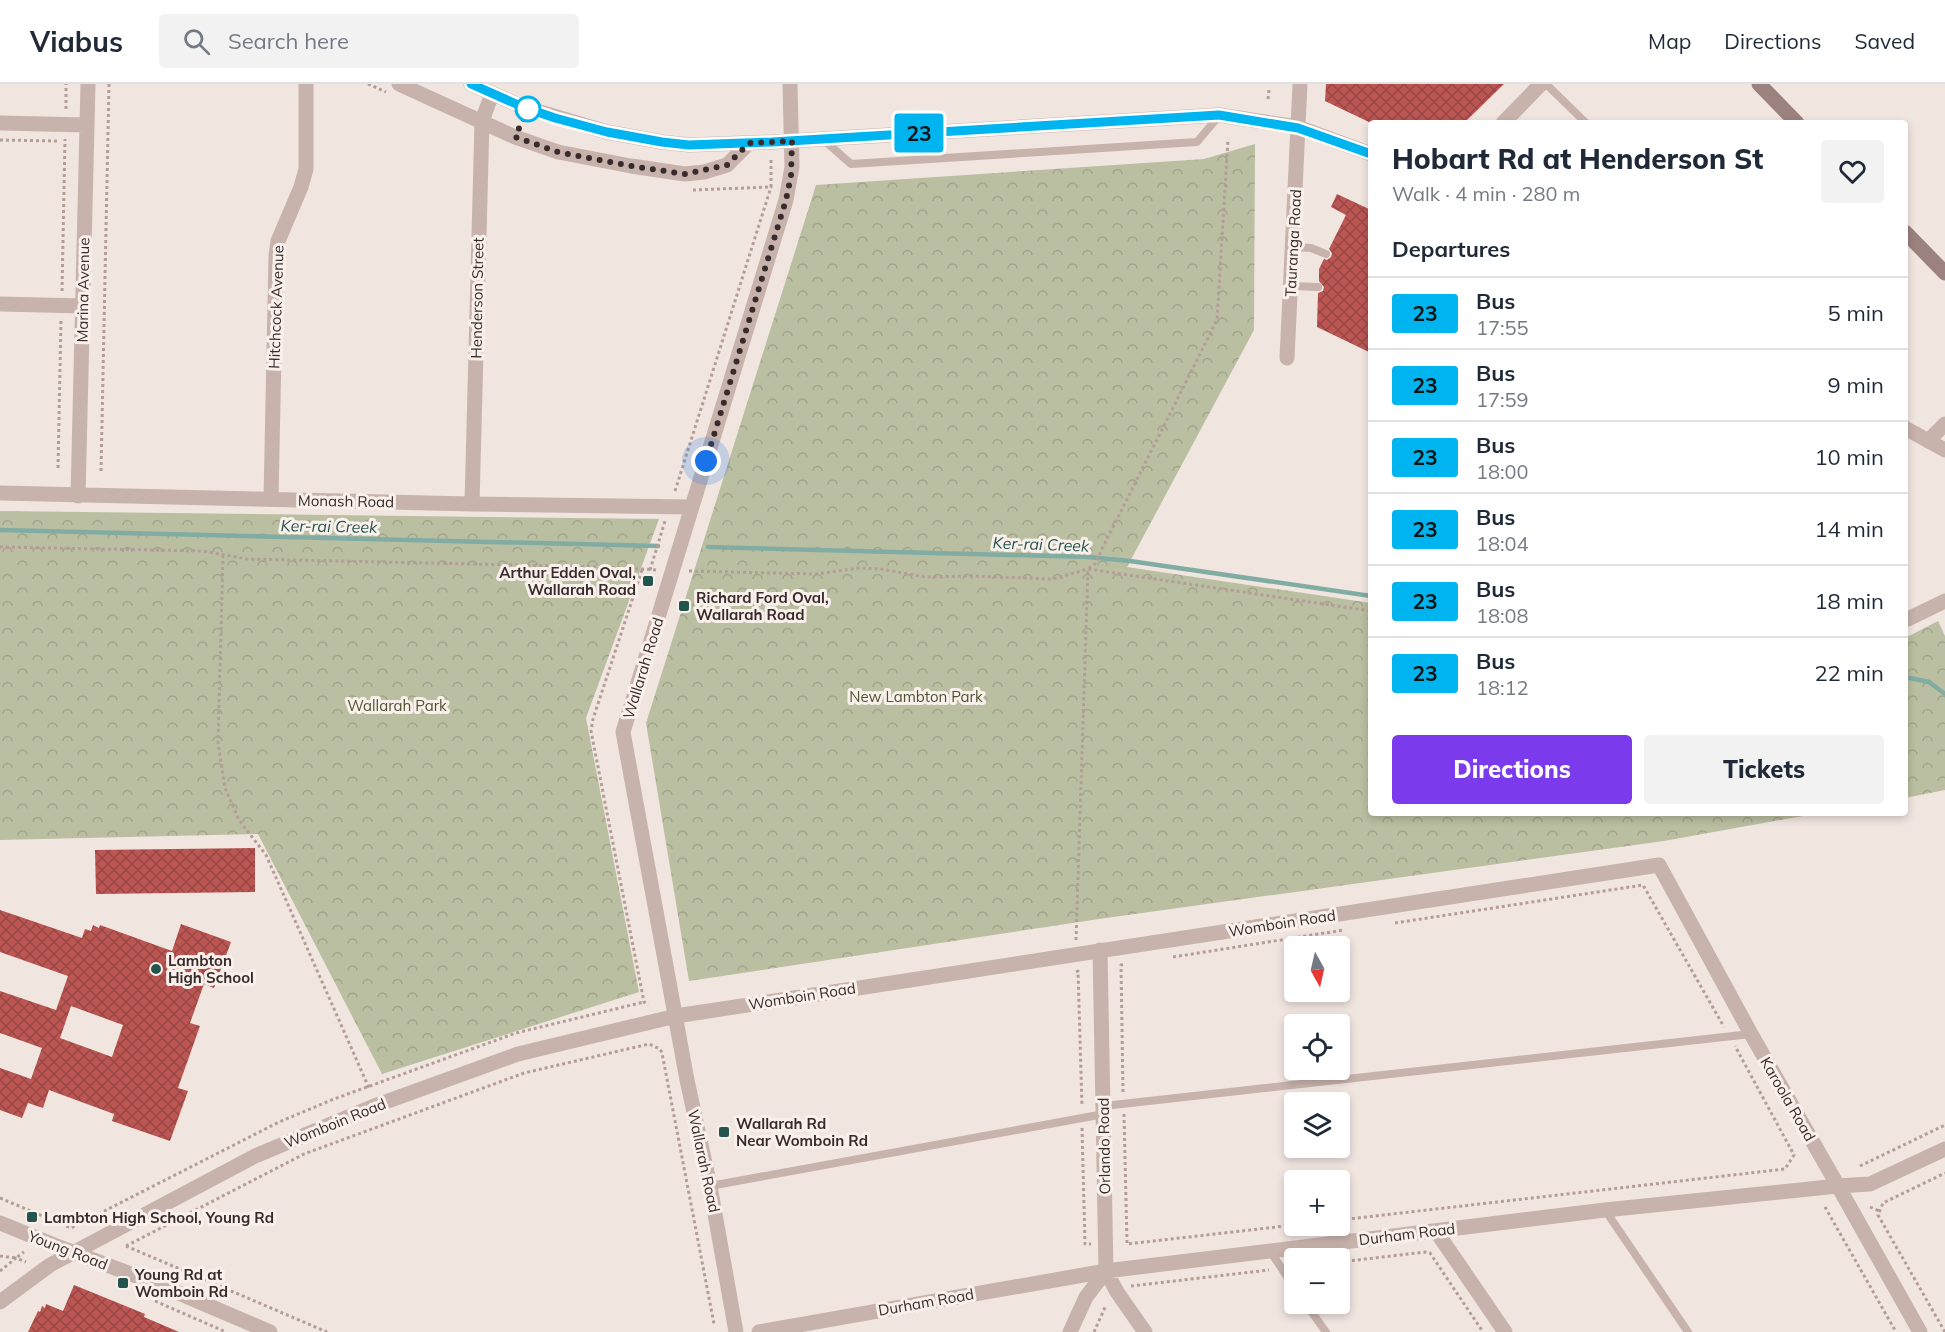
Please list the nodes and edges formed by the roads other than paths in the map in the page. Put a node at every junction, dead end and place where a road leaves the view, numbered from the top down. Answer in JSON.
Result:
{"nodes":[{"id":1,"x":88,"y":84,"type":"edge"},
{"id":2,"x":306,"y":84,"type":"edge"},
{"id":3,"x":399,"y":84,"type":"edge"},
{"id":4,"x":471,"y":84,"type":"edge"},
{"id":5,"x":790,"y":84,"type":"edge"},
{"id":6,"x":1300,"y":84,"type":"edge"},
{"id":7,"x":1541,"y":84,"type":"edge"},
{"id":8,"x":1546,"y":84,"type":"edge"},
{"id":9,"x":1759,"y":84,"type":"edge"},
{"id":10,"x":492,"y":94,"type":"junction"},
{"id":11,"x":1219,"y":115,"type":"junction"},
{"id":12,"x":1506,"y":120,"type":"edge"},
{"id":13,"x":1583,"y":120,"type":"edge"},
{"id":14,"x":1794,"y":120,"type":"edge"},
{"id":15,"x":482,"y":121,"type":"junction"},
{"id":16,"x":0,"y":123,"type":"edge"},
{"id":17,"x":87,"y":125,"type":"junction"},
{"id":18,"x":1298,"y":128,"type":"junction"},
{"id":19,"x":823,"y":139,"type":"junction"},
{"id":20,"x":792,"y":141,"type":"junction"},
{"id":21,"x":749,"y":143,"type":"junction"},
{"id":22,"x":1368,"y":153,"type":"edge"},
{"id":23,"x":1908,"y":235,"type":"edge"},
{"id":24,"x":1293,"y":247,"type":"junction"},
{"id":25,"x":1326,"y":254,"type":"dead end"},
{"id":26,"x":1945,"y":273,"type":"edge"},
{"id":27,"x":1291,"y":286,"type":"junction"},
{"id":28,"x":1318,"y":287,"type":"dead end"},
{"id":29,"x":0,"y":304,"type":"edge"},
{"id":30,"x":83,"y":306,"type":"junction"},
{"id":31,"x":1287,"y":358,"type":"dead end"},
{"id":32,"x":1945,"y":424,"type":"edge"},
{"id":33,"x":1908,"y":430,"type":"edge"},
{"id":34,"x":1928,"y":441,"type":"junction"},
{"id":35,"x":1945,"y":450,"type":"edge"},
{"id":36,"x":0,"y":493,"type":"edge"},
{"id":37,"x":78,"y":496,"type":"junction"},
{"id":38,"x":271,"y":499,"type":"junction"},
{"id":39,"x":472,"y":504,"type":"junction"},
{"id":40,"x":692,"y":507,"type":"junction"},
{"id":41,"x":1945,"y":601,"type":"edge"},
{"id":42,"x":1908,"y":618,"type":"edge"},
{"id":43,"x":1659,"y":865,"type":"joint"},
{"id":44,"x":1100,"y":950,"type":"junction"},
{"id":45,"x":676,"y":1016,"type":"junction"},
{"id":46,"x":1751,"y":1034,"type":"junction"},
{"id":47,"x":1104,"y":1110,"type":"junction"},
{"id":48,"x":1945,"y":1149,"type":"edge"},
{"id":49,"x":710,"y":1186,"type":"junction"},
{"id":50,"x":1838,"y":1186,"type":"junction"},
{"id":51,"x":1605,"y":1210,"type":"junction"},
{"id":52,"x":0,"y":1222,"type":"edge"},
{"id":53,"x":1436,"y":1231,"type":"junction"},
{"id":54,"x":1269,"y":1250,"type":"junction"},
{"id":55,"x":74,"y":1253,"type":"junction"},
{"id":56,"x":1106,"y":1270,"type":"junction"},
{"id":57,"x":1284,"y":1272,"type":"edge"},
{"id":58,"x":0,"y":1302,"type":"edge"},
{"id":59,"x":1313,"y":1314,"type":"edge"},
{"id":60,"x":270,"y":1332,"type":"edge"},
{"id":61,"x":736,"y":1332,"type":"edge"},
{"id":62,"x":759,"y":1332,"type":"edge"},
{"id":63,"x":1070,"y":1332,"type":"edge"},
{"id":64,"x":1145,"y":1332,"type":"edge"},
{"id":65,"x":1326,"y":1332,"type":"edge"},
{"id":66,"x":1505,"y":1332,"type":"edge"},
{"id":67,"x":1688,"y":1332,"type":"edge"},
{"id":68,"x":1920,"y":1332,"type":"edge"}],
"edges":[{"from":1,"to":17,"type":"street","name":"Marina Avenue"},
{"from":2,"to":38,"type":"street","name":"Hitchcock Avenue"},
{"from":3,"to":15,"type":"street"},
{"from":4,"to":10,"type":"street"},
{"from":5,"to":20,"type":"street","name":"Wallarah Road"},
{"from":6,"to":18,"type":"street","name":"Tauranga Road"},
{"from":7,"to":12,"type":"street"},
{"from":8,"to":13,"type":"lane"},
{"from":9,"to":14,"type":"main road"},
{"from":10,"to":15,"type":"street","name":"Henderson Street"},
{"from":10,"to":21,"type":"street"},
{"from":11,"to":18,"type":"street"},
{"from":11,"to":19,"type":"street"},
{"from":11,"to":19,"type":"lane"},
{"from":15,"to":21,"type":"street"},
{"from":15,"to":39,"type":"street","name":"Henderson Street"},
{"from":16,"to":17,"type":"street"},
{"from":17,"to":30,"type":"street","name":"Marina Avenue"},
{"from":18,"to":22,"type":"street"},
{"from":18,"to":24,"type":"street","name":"Tauranga Road"},
{"from":19,"to":20,"type":"street"},
{"from":20,"to":21,"type":"street"},
{"from":20,"to":40,"type":"street","name":"Wallarah Road"},
{"from":23,"to":26,"type":"main road"},
{"from":24,"to":25,"type":"lane"},
{"from":24,"to":27,"type":"street","name":"Tauranga Road"},
{"from":27,"to":28,"type":"lane"},
{"from":27,"to":31,"type":"street","name":"Tauranga Road"},
{"from":29,"to":30,"type":"street"},
{"from":30,"to":37,"type":"street","name":"Marina Avenue"},
{"from":32,"to":34,"type":"street"},
{"from":33,"to":34,"type":"street"},
{"from":34,"to":35,"type":"street"},
{"from":36,"to":37,"type":"street","name":"Monash Road"},
{"from":37,"to":38,"type":"street","name":"Monash Road"},
{"from":38,"to":39,"type":"street","name":"Monash Road"},
{"from":39,"to":40,"type":"street","name":"Monash Road"},
{"from":40,"to":45,"type":"street","name":"Wallarah Road"},
{"from":41,"to":42,"type":"street"},
{"from":43,"to":44,"type":"street","name":"Womboin Road"},
{"from":43,"to":46,"type":"street","name":"Karoola Road"},
{"from":44,"to":45,"type":"street","name":"Womboin Road"},
{"from":44,"to":47,"type":"street","name":"Orlando Road"},
{"from":45,"to":49,"type":"street","name":"Wallarah Road"},
{"from":45,"to":55,"type":"street","name":"Womboin Road"},
{"from":46,"to":47,"type":"lane"},
{"from":46,"to":50,"type":"street","name":"Karoola Road"},
{"from":47,"to":49,"type":"lane"},
{"from":47,"to":56,"type":"street","name":"Orlando Road"},
{"from":48,"to":50,"type":"street","name":"Durham Road"},
{"from":49,"to":61,"type":"street","name":"Wallarah Road"},
{"from":50,"to":51,"type":"street","name":"Durham Road"},
{"from":50,"to":68,"type":"street","name":"Karoola Road"},
{"from":51,"to":53,"type":"street","name":"Durham Road"},
{"from":51,"to":67,"type":"lane"},
{"from":52,"to":55,"type":"street","name":"Young Road"},
{"from":53,"to":54,"type":"street","name":"Durham Road"},
{"from":53,"to":66,"type":"street"},
{"from":54,"to":56,"type":"street","name":"Durham Road"},
{"from":54,"to":57,"type":"lane"},
{"from":55,"to":58,"type":"street","name":"Womboin Road"},
{"from":55,"to":60,"type":"street","name":"Young Road"},
{"from":56,"to":62,"type":"street","name":"Durham Road"},
{"from":56,"to":63,"type":"street"},
{"from":56,"to":64,"type":"street"},
{"from":59,"to":65,"type":"lane"}]}
